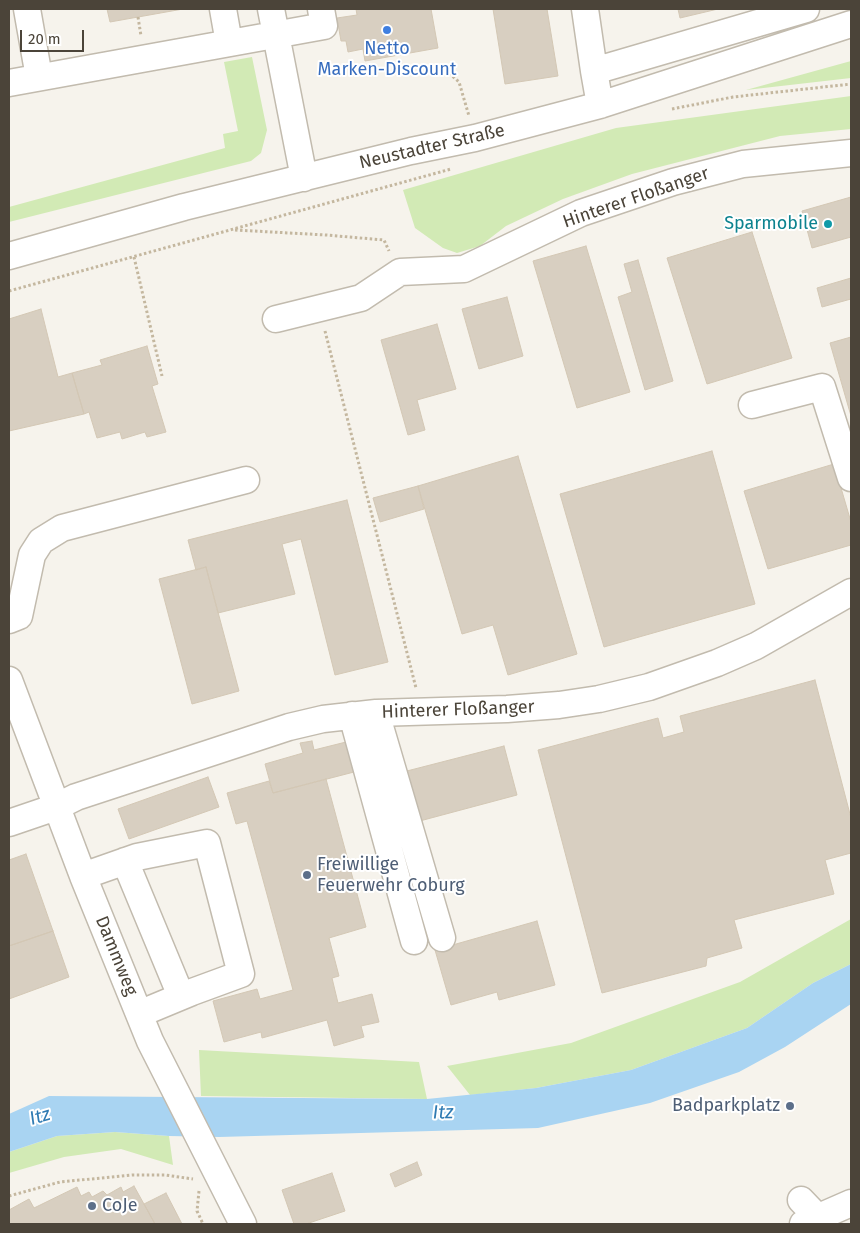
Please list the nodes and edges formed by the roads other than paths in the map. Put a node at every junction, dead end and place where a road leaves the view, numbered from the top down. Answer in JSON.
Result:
{"nodes":[{"id":1,"x":27,"y":9,"type":"edge"},
{"id":2,"x":223,"y":9,"type":"edge"},
{"id":3,"x":271,"y":9,"type":"edge"},
{"id":4,"x":321,"y":9,"type":"edge"},
{"id":5,"x":585,"y":9,"type":"edge"},
{"id":6,"x":806,"y":9,"type":"edge"},
{"id":7,"x":851,"y":24,"type":"edge"},
{"id":8,"x":276,"y":34,"type":"junction"},
{"id":9,"x":229,"y":43,"type":"junction"},
{"id":10,"x":594,"y":71,"type":"junction"},
{"id":11,"x":39,"y":77,"type":"junction"},
{"id":12,"x":9,"y":82,"type":"edge"},
{"id":13,"x":600,"y":105,"type":"junction"},
{"id":14,"x":851,"y":153,"type":"edge"},
{"id":15,"x":304,"y":178,"type":"junction"},
{"id":16,"x":9,"y":256,"type":"edge"},
{"id":17,"x":276,"y":319,"type":"dead end"},
{"id":18,"x":752,"y":405,"type":"dead end"},
{"id":19,"x":851,"y":478,"type":"edge"},
{"id":20,"x":246,"y":480,"type":"dead end"},
{"id":21,"x":851,"y":592,"type":"edge"},
{"id":22,"x":9,"y":620,"type":"edge"},
{"id":23,"x":9,"y":680,"type":"edge"},
{"id":24,"x":364,"y":714,"type":"junction"},
{"id":25,"x":56,"y":807,"type":"junction"},
{"id":26,"x":9,"y":823,"type":"edge"},
{"id":27,"x":124,"y":861,"type":"junction"},
{"id":28,"x":83,"y":876,"type":"junction"},
{"id":29,"x":442,"y":938,"type":"dead end"},
{"id":30,"x":414,"y":941,"type":"dead end"},
{"id":31,"x":181,"y":996,"type":"junction"},
{"id":32,"x":139,"y":1014,"type":"junction"},
{"id":33,"x":851,"y":1203,"type":"edge"},
{"id":34,"x":812,"y":1216,"type":"edge"},
{"id":35,"x":243,"y":1224,"type":"edge"}],
"edges":[{"from":1,"to":11,"type":"street"},
{"from":2,"to":9,"type":"street"},
{"from":3,"to":8,"type":"street"},
{"from":4,"to":8,"type":"street"},
{"from":5,"to":10,"type":"street"},
{"from":6,"to":10,"type":"street"},
{"from":7,"to":13,"type":"street","name":"Neustadter Straße"},
{"from":8,"to":9,"type":"street"},
{"from":8,"to":15,"type":"street"},
{"from":9,"to":11,"type":"street"},
{"from":10,"to":13,"type":"street"},
{"from":11,"to":12,"type":"street"},
{"from":13,"to":15,"type":"street","name":"Neustadter Straße"},
{"from":14,"to":17,"type":"street","name":"Hinterer Floßanger"},
{"from":15,"to":16,"type":"street","name":"Neustadter Straße"},
{"from":18,"to":19,"type":"street"},
{"from":20,"to":22,"type":"street"},
{"from":21,"to":24,"type":"street","name":"Hinterer Floßanger"},
{"from":23,"to":25,"type":"street","name":"Dammweg"},
{"from":24,"to":25,"type":"street","name":"Hinterer Floßanger"},
{"from":24,"to":29,"type":"street"},
{"from":24,"to":30,"type":"street"},
{"from":25,"to":26,"type":"street","name":"Hinterer Floßanger"},
{"from":25,"to":28,"type":"street","name":"Dammweg"},
{"from":27,"to":28,"type":"street"},
{"from":27,"to":31,"type":"street"},
{"from":27,"to":31,"type":"street"},
{"from":28,"to":32,"type":"street","name":"Dammweg"},
{"from":31,"to":32,"type":"street"},
{"from":32,"to":35,"type":"street","name":"Dammweg"},
{"from":33,"to":34,"type":"street"}]}
